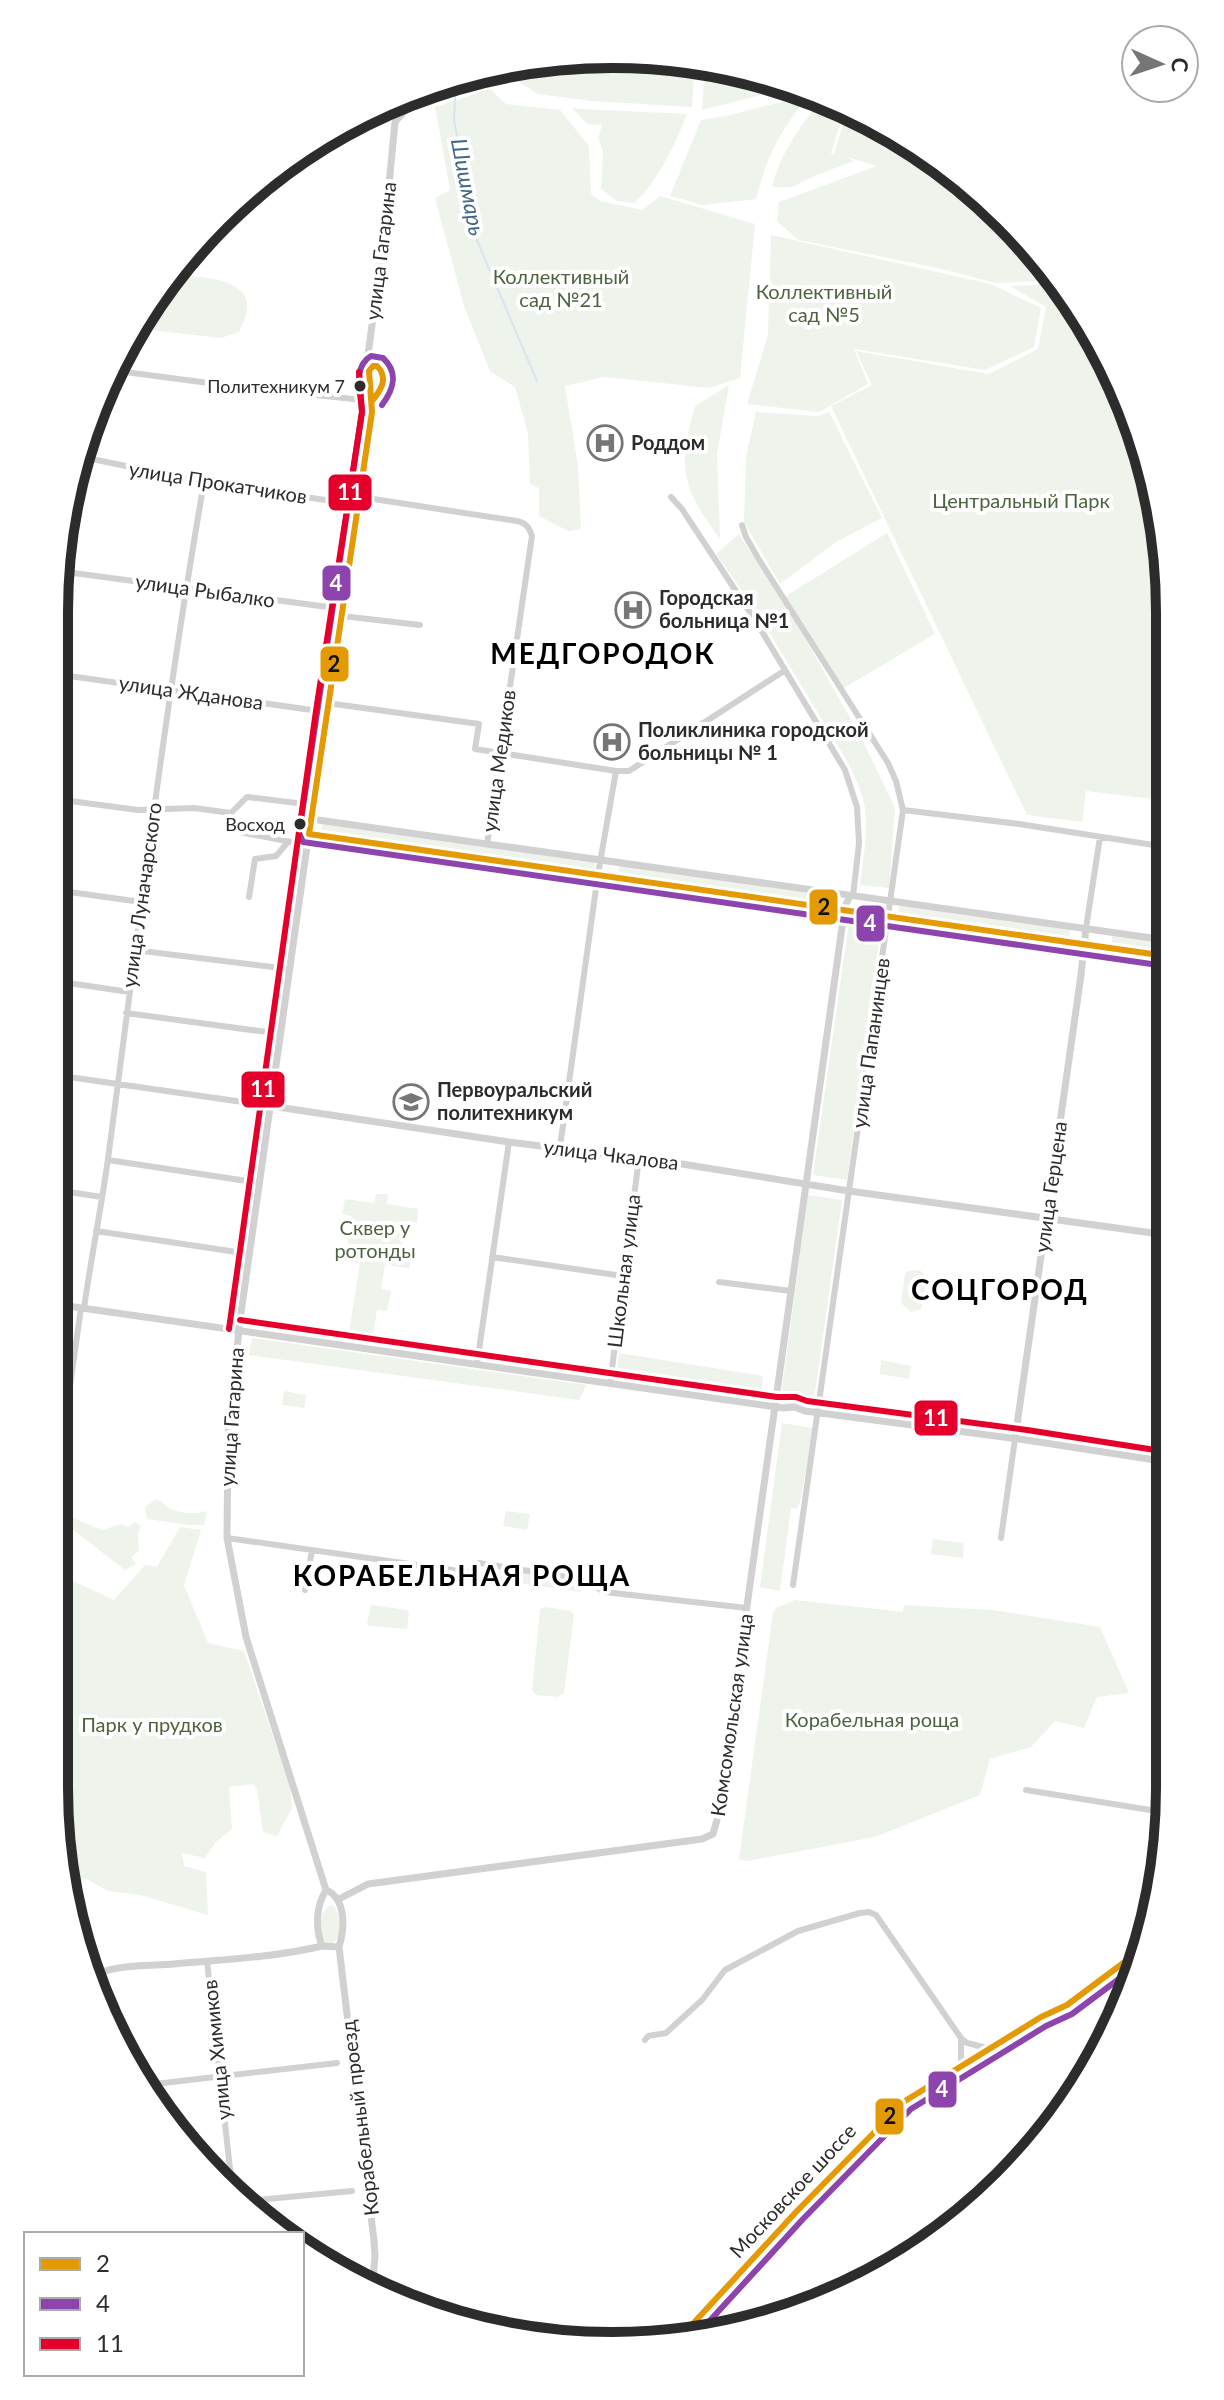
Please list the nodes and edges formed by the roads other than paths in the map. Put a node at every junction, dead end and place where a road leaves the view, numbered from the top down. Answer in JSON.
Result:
{"nodes":[{"id":1,"x":404,"y":109,"type":"edge"},
{"id":2,"x":124,"y":372,"type":"edge"},
{"id":3,"x":372,"y":401,"type":"junction"},
{"id":4,"x":91,"y":459,"type":"edge"},
{"id":5,"x":204,"y":482,"type":"junction"},
{"id":6,"x":671,"y":497,"type":"dead end"},
{"id":7,"x":359,"y":501,"type":"junction"},
{"id":8,"x":742,"y":525,"type":"dead end"},
{"id":9,"x":532,"y":536,"type":"joint"},
{"id":10,"x":69,"y":572,"type":"edge"},
{"id":11,"x":186,"y":589,"type":"junction"},
{"id":12,"x":342,"y":613,"type":"junction"},
{"id":13,"x":420,"y":625,"type":"dead end"},
{"id":14,"x":784,"y":671,"type":"junction"},
{"id":15,"x":68,"y":676,"type":"edge"},
{"id":16,"x":172,"y":689,"type":"junction"},
{"id":17,"x":327,"y":703,"type":"junction"},
{"id":18,"x":326,"y":712,"type":"junction"},
{"id":19,"x":500,"y":752,"type":"junction"},
{"id":20,"x":616,"y":771,"type":"junction"},
{"id":21,"x":68,"y":801,"type":"edge"},
{"id":22,"x":313,"y":805,"type":"junction"},
{"id":23,"x":903,"y":810,"type":"junction"},
{"id":24,"x":154,"y":811,"type":"junction"},
{"id":25,"x":231,"y":813,"type":"junction"},
{"id":26,"x":311,"y":819,"type":"junction"},
{"id":27,"x":309,"y":834,"type":"junction"},
{"id":28,"x":1100,"y":837,"type":"junction"},
{"id":29,"x":288,"y":842,"type":"junction"},
{"id":30,"x":487,"y":844,"type":"junction"},
{"id":31,"x":307,"y":845,"type":"junction"},
{"id":32,"x":1156,"y":845,"type":"edge"},
{"id":33,"x":601,"y":859,"type":"junction"},
{"id":34,"x":598,"y":874,"type":"junction"},
{"id":35,"x":68,"y":892,"type":"edge"},
{"id":36,"x":852,"y":896,"type":"junction"},
{"id":37,"x":249,"y":897,"type":"dead end"},
{"id":38,"x":890,"y":900,"type":"junction"},
{"id":39,"x":141,"y":902,"type":"junction"},
{"id":40,"x":844,"y":910,"type":"junction"},
{"id":41,"x":888,"y":916,"type":"junction"},
{"id":42,"x":1086,"y":928,"type":"junction"},
{"id":43,"x":1156,"y":938,"type":"edge"},
{"id":44,"x":1085,"y":944,"type":"junction"},
{"id":45,"x":134,"y":950,"type":"junction"},
{"id":46,"x":1156,"y":955,"type":"edge"},
{"id":47,"x":289,"y":969,"type":"junction"},
{"id":48,"x":68,"y":983,"type":"edge"},
{"id":49,"x":129,"y":992,"type":"junction"},
{"id":50,"x":126,"y":1013,"type":"junction"},
{"id":51,"x":281,"y":1034,"type":"junction"},
{"id":52,"x":68,"y":1077,"type":"edge"},
{"id":53,"x":116,"y":1083,"type":"junction"},
{"id":54,"x":271,"y":1106,"type":"junction"},
{"id":55,"x":509,"y":1142,"type":"junction"},
{"id":56,"x":560,"y":1147,"type":"junction"},
{"id":57,"x":639,"y":1158,"type":"junction"},
{"id":58,"x":108,"y":1160,"type":"junction"},
{"id":59,"x":260,"y":1183,"type":"junction"},
{"id":60,"x":806,"y":1184,"type":"junction"},
{"id":61,"x":849,"y":1191,"type":"junction"},
{"id":62,"x":68,"y":1192,"type":"edge"},
{"id":63,"x":102,"y":1197,"type":"junction"},
{"id":64,"x":1046,"y":1218,"type":"junction"},
{"id":65,"x":96,"y":1231,"type":"junction"},
{"id":66,"x":1156,"y":1233,"type":"edge"},
{"id":67,"x":250,"y":1254,"type":"junction"},
{"id":68,"x":492,"y":1257,"type":"junction"},
{"id":69,"x":623,"y":1276,"type":"junction"},
{"id":70,"x":719,"y":1282,"type":"dead end"},
{"id":71,"x":791,"y":1291,"type":"junction"},
{"id":72,"x":68,"y":1306,"type":"edge"},
{"id":73,"x":82,"y":1308,"type":"junction"},
{"id":74,"x":239,"y":1330,"type":"junction"},
{"id":75,"x":477,"y":1364,"type":"junction"},
{"id":76,"x":610,"y":1384,"type":"junction"},
{"id":77,"x":70,"y":1386,"type":"dead end"},
{"id":78,"x":776,"y":1407,"type":"junction"},
{"id":79,"x":819,"y":1413,"type":"junction"},
{"id":80,"x":1015,"y":1439,"type":"junction"},
{"id":81,"x":1156,"y":1460,"type":"edge"},
{"id":82,"x":227,"y":1538,"type":"junction"},
{"id":83,"x":1001,"y":1538,"type":"dead end"},
{"id":84,"x":312,"y":1550,"type":"junction"},
{"id":85,"x":793,"y":1585,"type":"dead end"},
{"id":86,"x":305,"y":1590,"type":"dead end"},
{"id":87,"x":747,"y":1608,"type":"junction"},
{"id":88,"x":1026,"y":1790,"type":"dead end"},
{"id":89,"x":1155,"y":1811,"type":"edge"},
{"id":90,"x":326,"y":1890,"type":"junction"},
{"id":91,"x":339,"y":1899,"type":"junction"},
{"id":92,"x":322,"y":1946,"type":"junction"},
{"id":93,"x":339,"y":1947,"type":"junction"},
{"id":94,"x":1128,"y":1959,"type":"edge"},
{"id":95,"x":207,"y":1961,"type":"junction"},
{"id":96,"x":100,"y":1972,"type":"edge"},
{"id":97,"x":961,"y":2038,"type":"junction"},
{"id":98,"x":645,"y":2040,"type":"dead end"},
{"id":99,"x":990,"y":2048,"type":"junction"},
{"id":100,"x":337,"y":2063,"type":"dead end"},
{"id":101,"x":961,"y":2065,"type":"junction"},
{"id":102,"x":220,"y":2077,"type":"junction"},
{"id":103,"x":156,"y":2084,"type":"edge"},
{"id":104,"x":231,"y":2177,"type":"edge"},
{"id":105,"x":352,"y":2191,"type":"dead end"},
{"id":106,"x":257,"y":2200,"type":"edge"},
{"id":107,"x":373,"y":2277,"type":"edge"},
{"id":108,"x":691,"y":2326,"type":"edge"}],
"edges":[{"from":1,"to":3,"type":"street","name":"улица Гагарина"},
{"from":2,"to":3,"type":"street"},
{"from":3,"to":7,"type":"street","name":"улица Гагарина"},
{"from":4,"to":5,"type":"street","name":"улица Прокатчиков"},
{"from":5,"to":7,"type":"street","name":"улица Прокатчиков"},
{"from":5,"to":11,"type":"street","name":"улица Луначарского"},
{"from":6,"to":14,"type":"street"},
{"from":7,"to":9,"type":"street","name":"улица Прокатчиков"},
{"from":7,"to":12,"type":"street","name":"улица Гагарина"},
{"from":8,"to":23,"type":"street","name":"улица Папанинцев"},
{"from":9,"to":19,"type":"street","name":"улица Медиков"},
{"from":10,"to":11,"type":"street","name":"улица Рыбалко"},
{"from":11,"to":12,"type":"street","name":"улица Рыбалко"},
{"from":11,"to":16,"type":"street","name":"улица Луначарского"},
{"from":12,"to":13,"type":"street","name":"улица Рыбалко"},
{"from":12,"to":17,"type":"street","name":"улица Гагарина"},
{"from":14,"to":20,"type":"street"},
{"from":14,"to":36,"type":"street"},
{"from":15,"to":16,"type":"street","name":"улица Жданова"},
{"from":16,"to":18,"type":"street","name":"улица Жданова"},
{"from":16,"to":24,"type":"street","name":"улица Луначарского"},
{"from":17,"to":18,"type":"street","name":"улица Гагарина"},
{"from":17,"to":19,"type":"street"},
{"from":18,"to":22,"type":"street","name":"улица Гагарина"},
{"from":19,"to":20,"type":"street"},
{"from":19,"to":30,"type":"street","name":"улица Медиков"},
{"from":20,"to":33,"type":"street"},
{"from":21,"to":24,"type":"street"},
{"from":22,"to":25,"type":"street"},
{"from":22,"to":26,"type":"street","name":"улица Гагарина"},
{"from":23,"to":28,"type":"street"},
{"from":23,"to":38,"type":"street","name":"улица Папанинцев"},
{"from":24,"to":25,"type":"street"},
{"from":24,"to":39,"type":"street","name":"улица Луначарского"},
{"from":25,"to":29,"type":"street"},
{"from":26,"to":27,"type":"street","name":"улица Гагарина"},
{"from":26,"to":30,"type":"street"},
{"from":27,"to":31,"type":"street","name":"улица Гагарина"},
{"from":27,"to":34,"type":"street"},
{"from":28,"to":32,"type":"street"},
{"from":28,"to":42,"type":"street","name":"улица Герцена"},
{"from":29,"to":31,"type":"street"},
{"from":29,"to":37,"type":"street"},
{"from":30,"to":33,"type":"street"},
{"from":31,"to":47,"type":"street","name":"улица Гагарина"},
{"from":33,"to":34,"type":"street"},
{"from":33,"to":36,"type":"street"},
{"from":34,"to":40,"type":"street"},
{"from":34,"to":56,"type":"street"},
{"from":35,"to":39,"type":"street"},
{"from":36,"to":38,"type":"street"},
{"from":36,"to":40,"type":"street"},
{"from":38,"to":41,"type":"street","name":"улица Папанинцев"},
{"from":38,"to":42,"type":"street"},
{"from":39,"to":45,"type":"street","name":"улица Луначарского"},
{"from":40,"to":41,"type":"street"},
{"from":40,"to":60,"type":"street"},
{"from":41,"to":44,"type":"street"},
{"from":41,"to":61,"type":"street","name":"улица Папанинцев"},
{"from":42,"to":43,"type":"street"},
{"from":42,"to":44,"type":"street","name":"улица Герцена"},
{"from":44,"to":46,"type":"street"},
{"from":44,"to":64,"type":"street","name":"улица Герцена"},
{"from":45,"to":47,"type":"street"},
{"from":45,"to":49,"type":"street","name":"улица Луначарского"},
{"from":47,"to":51,"type":"street","name":"улица Гагарина"},
{"from":48,"to":49,"type":"street"},
{"from":49,"to":50,"type":"street","name":"улица Луначарского"},
{"from":50,"to":51,"type":"street"},
{"from":50,"to":53,"type":"street","name":"улица Луначарского"},
{"from":51,"to":54,"type":"street","name":"улица Гагарина"},
{"from":52,"to":53,"type":"street","name":"улица Чкалова"},
{"from":53,"to":54,"type":"street","name":"улица Чкалова"},
{"from":53,"to":58,"type":"street","name":"улица Луначарского"},
{"from":54,"to":55,"type":"street","name":"улица Чкалова"},
{"from":54,"to":59,"type":"street","name":"улица Гагарина"},
{"from":55,"to":56,"type":"street","name":"улица Чкалова"},
{"from":55,"to":68,"type":"street"},
{"from":56,"to":57,"type":"street","name":"улица Чкалова"},
{"from":57,"to":60,"type":"street","name":"улица Чкалова"},
{"from":57,"to":69,"type":"street","name":"Школьная улица"},
{"from":58,"to":59,"type":"street"},
{"from":58,"to":63,"type":"street","name":"улица Луначарского"},
{"from":59,"to":67,"type":"street","name":"улица Гагарина"},
{"from":60,"to":61,"type":"street","name":"улица Чкалова"},
{"from":60,"to":71,"type":"street"},
{"from":61,"to":64,"type":"street","name":"улица Чкалова"},
{"from":61,"to":79,"type":"street","name":"улица Папанинцев"},
{"from":62,"to":63,"type":"street"},
{"from":63,"to":65,"type":"street","name":"улица Луначарского"},
{"from":64,"to":66,"type":"street","name":"улица Чкалова"},
{"from":64,"to":80,"type":"street","name":"улица Герцена"},
{"from":65,"to":67,"type":"street"},
{"from":65,"to":73,"type":"street","name":"улица Луначарского"},
{"from":67,"to":74,"type":"street","name":"улица Гагарина"},
{"from":68,"to":69,"type":"street"},
{"from":68,"to":75,"type":"street"},
{"from":69,"to":76,"type":"street","name":"Школьная улица"},
{"from":70,"to":71,"type":"street"},
{"from":71,"to":78,"type":"street"},
{"from":72,"to":73,"type":"street"},
{"from":73,"to":74,"type":"street"},
{"from":73,"to":77,"type":"street","name":"улица Луначарского"},
{"from":74,"to":75,"type":"street"},
{"from":74,"to":82,"type":"street","name":"улица Гагарина"},
{"from":75,"to":76,"type":"street"},
{"from":76,"to":78,"type":"street"},
{"from":78,"to":79,"type":"street"},
{"from":78,"to":87,"type":"street","name":"Комсомольская улица"},
{"from":79,"to":80,"type":"street"},
{"from":79,"to":85,"type":"street","name":"улица Папанинцев"},
{"from":80,"to":81,"type":"street"},
{"from":80,"to":83,"type":"street","name":"улица Герцена"},
{"from":82,"to":84,"type":"street"},
{"from":82,"to":90,"type":"street","name":"улица Гагарина"},
{"from":84,"to":86,"type":"street"},
{"from":84,"to":87,"type":"street"},
{"from":87,"to":91,"type":"street","name":"Комсомольская улица"},
{"from":88,"to":89,"type":"street"},
{"from":90,"to":91,"type":"street"},
{"from":90,"to":92,"type":"street"},
{"from":91,"to":93,"type":"street","name":"Корабельный проезд"},
{"from":92,"to":93,"type":"street"},
{"from":92,"to":95,"type":"street"},
{"from":93,"to":107,"type":"street","name":"Корабельный проезд"},
{"from":94,"to":99,"type":"main road","name":"Московское шоссе"},
{"from":95,"to":96,"type":"street"},
{"from":95,"to":102,"type":"street","name":"улица Химиков"},
{"from":97,"to":98,"type":"street"},
{"from":97,"to":99,"type":"street"},
{"from":97,"to":101,"type":"street"},
{"from":99,"to":101,"type":"main road","name":"Московское шоссе"},
{"from":100,"to":102,"type":"street"},
{"from":101,"to":108,"type":"main road","name":"Московское шоссе"},
{"from":102,"to":103,"type":"street"},
{"from":102,"to":104,"type":"street","name":"улица Химиков"},
{"from":105,"to":106,"type":"street"}]}
